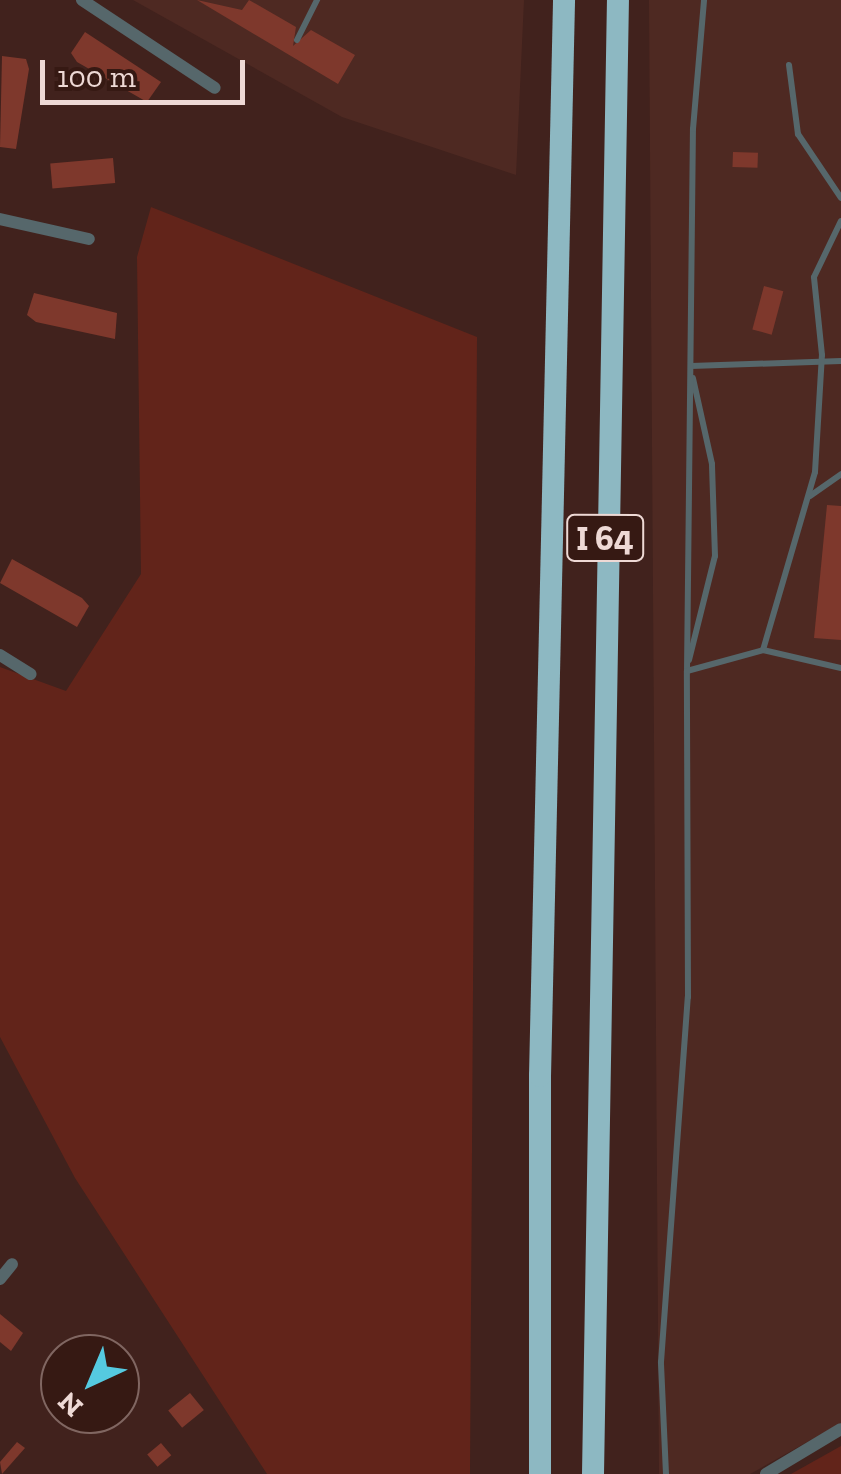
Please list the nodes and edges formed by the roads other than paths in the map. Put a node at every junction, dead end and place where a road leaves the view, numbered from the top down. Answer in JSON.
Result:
{"nodes":[{"id":1,"x":82,"y":0,"type":"edge"},
{"id":2,"x":316,"y":0,"type":"edge"},
{"id":3,"x":564,"y":0,"type":"edge"},
{"id":4,"x":618,"y":0,"type":"edge"},
{"id":5,"x":704,"y":0,"type":"edge"},
{"id":6,"x":296,"y":40,"type":"dead end"},
{"id":7,"x":789,"y":65,"type":"dead end"},
{"id":8,"x":215,"y":88,"type":"dead end"},
{"id":9,"x":841,"y":198,"type":"edge"},
{"id":10,"x":0,"y":220,"type":"edge"},
{"id":11,"x":841,"y":221,"type":"edge"},
{"id":12,"x":89,"y":239,"type":"dead end"},
{"id":13,"x":841,"y":360,"type":"edge"},
{"id":14,"x":822,"y":362,"type":"junction"},
{"id":15,"x":690,"y":366,"type":"junction"},
{"id":16,"x":841,"y":474,"type":"edge"},
{"id":17,"x":810,"y":496,"type":"junction"},
{"id":18,"x":763,"y":650,"type":"junction"},
{"id":19,"x":0,"y":655,"type":"edge"},
{"id":20,"x":841,"y":668,"type":"edge"},
{"id":21,"x":687,"y":671,"type":"junction"},
{"id":22,"x":30,"y":674,"type":"dead end"},
{"id":23,"x":12,"y":1264,"type":"dead end"},
{"id":24,"x":0,"y":1279,"type":"edge"},
{"id":25,"x":841,"y":1429,"type":"edge"},
{"id":26,"x":540,"y":1474,"type":"edge"},
{"id":27,"x":593,"y":1474,"type":"edge"},
{"id":28,"x":666,"y":1474,"type":"edge"},
{"id":29,"x":766,"y":1474,"type":"edge"}],
"edges":[{"from":1,"to":8,"type":"street"},
{"from":2,"to":6,"type":"lane"},
{"from":3,"to":26,"type":"highway","number":"I 64"},
{"from":4,"to":27,"type":"highway","number":"I 64"},
{"from":5,"to":15,"type":"lane"},
{"from":7,"to":9,"type":"lane"},
{"from":10,"to":12,"type":"street"},
{"from":11,"to":14,"type":"lane"},
{"from":13,"to":14,"type":"lane"},
{"from":14,"to":15,"type":"lane"},
{"from":14,"to":17,"type":"lane"},
{"from":15,"to":21,"type":"lane"},
{"from":15,"to":21,"type":"lane"},
{"from":16,"to":17,"type":"lane"},
{"from":17,"to":18,"type":"lane"},
{"from":18,"to":20,"type":"lane"},
{"from":18,"to":21,"type":"lane"},
{"from":19,"to":22,"type":"street"},
{"from":21,"to":28,"type":"lane"},
{"from":23,"to":24,"type":"street"},
{"from":25,"to":29,"type":"street"}]}
